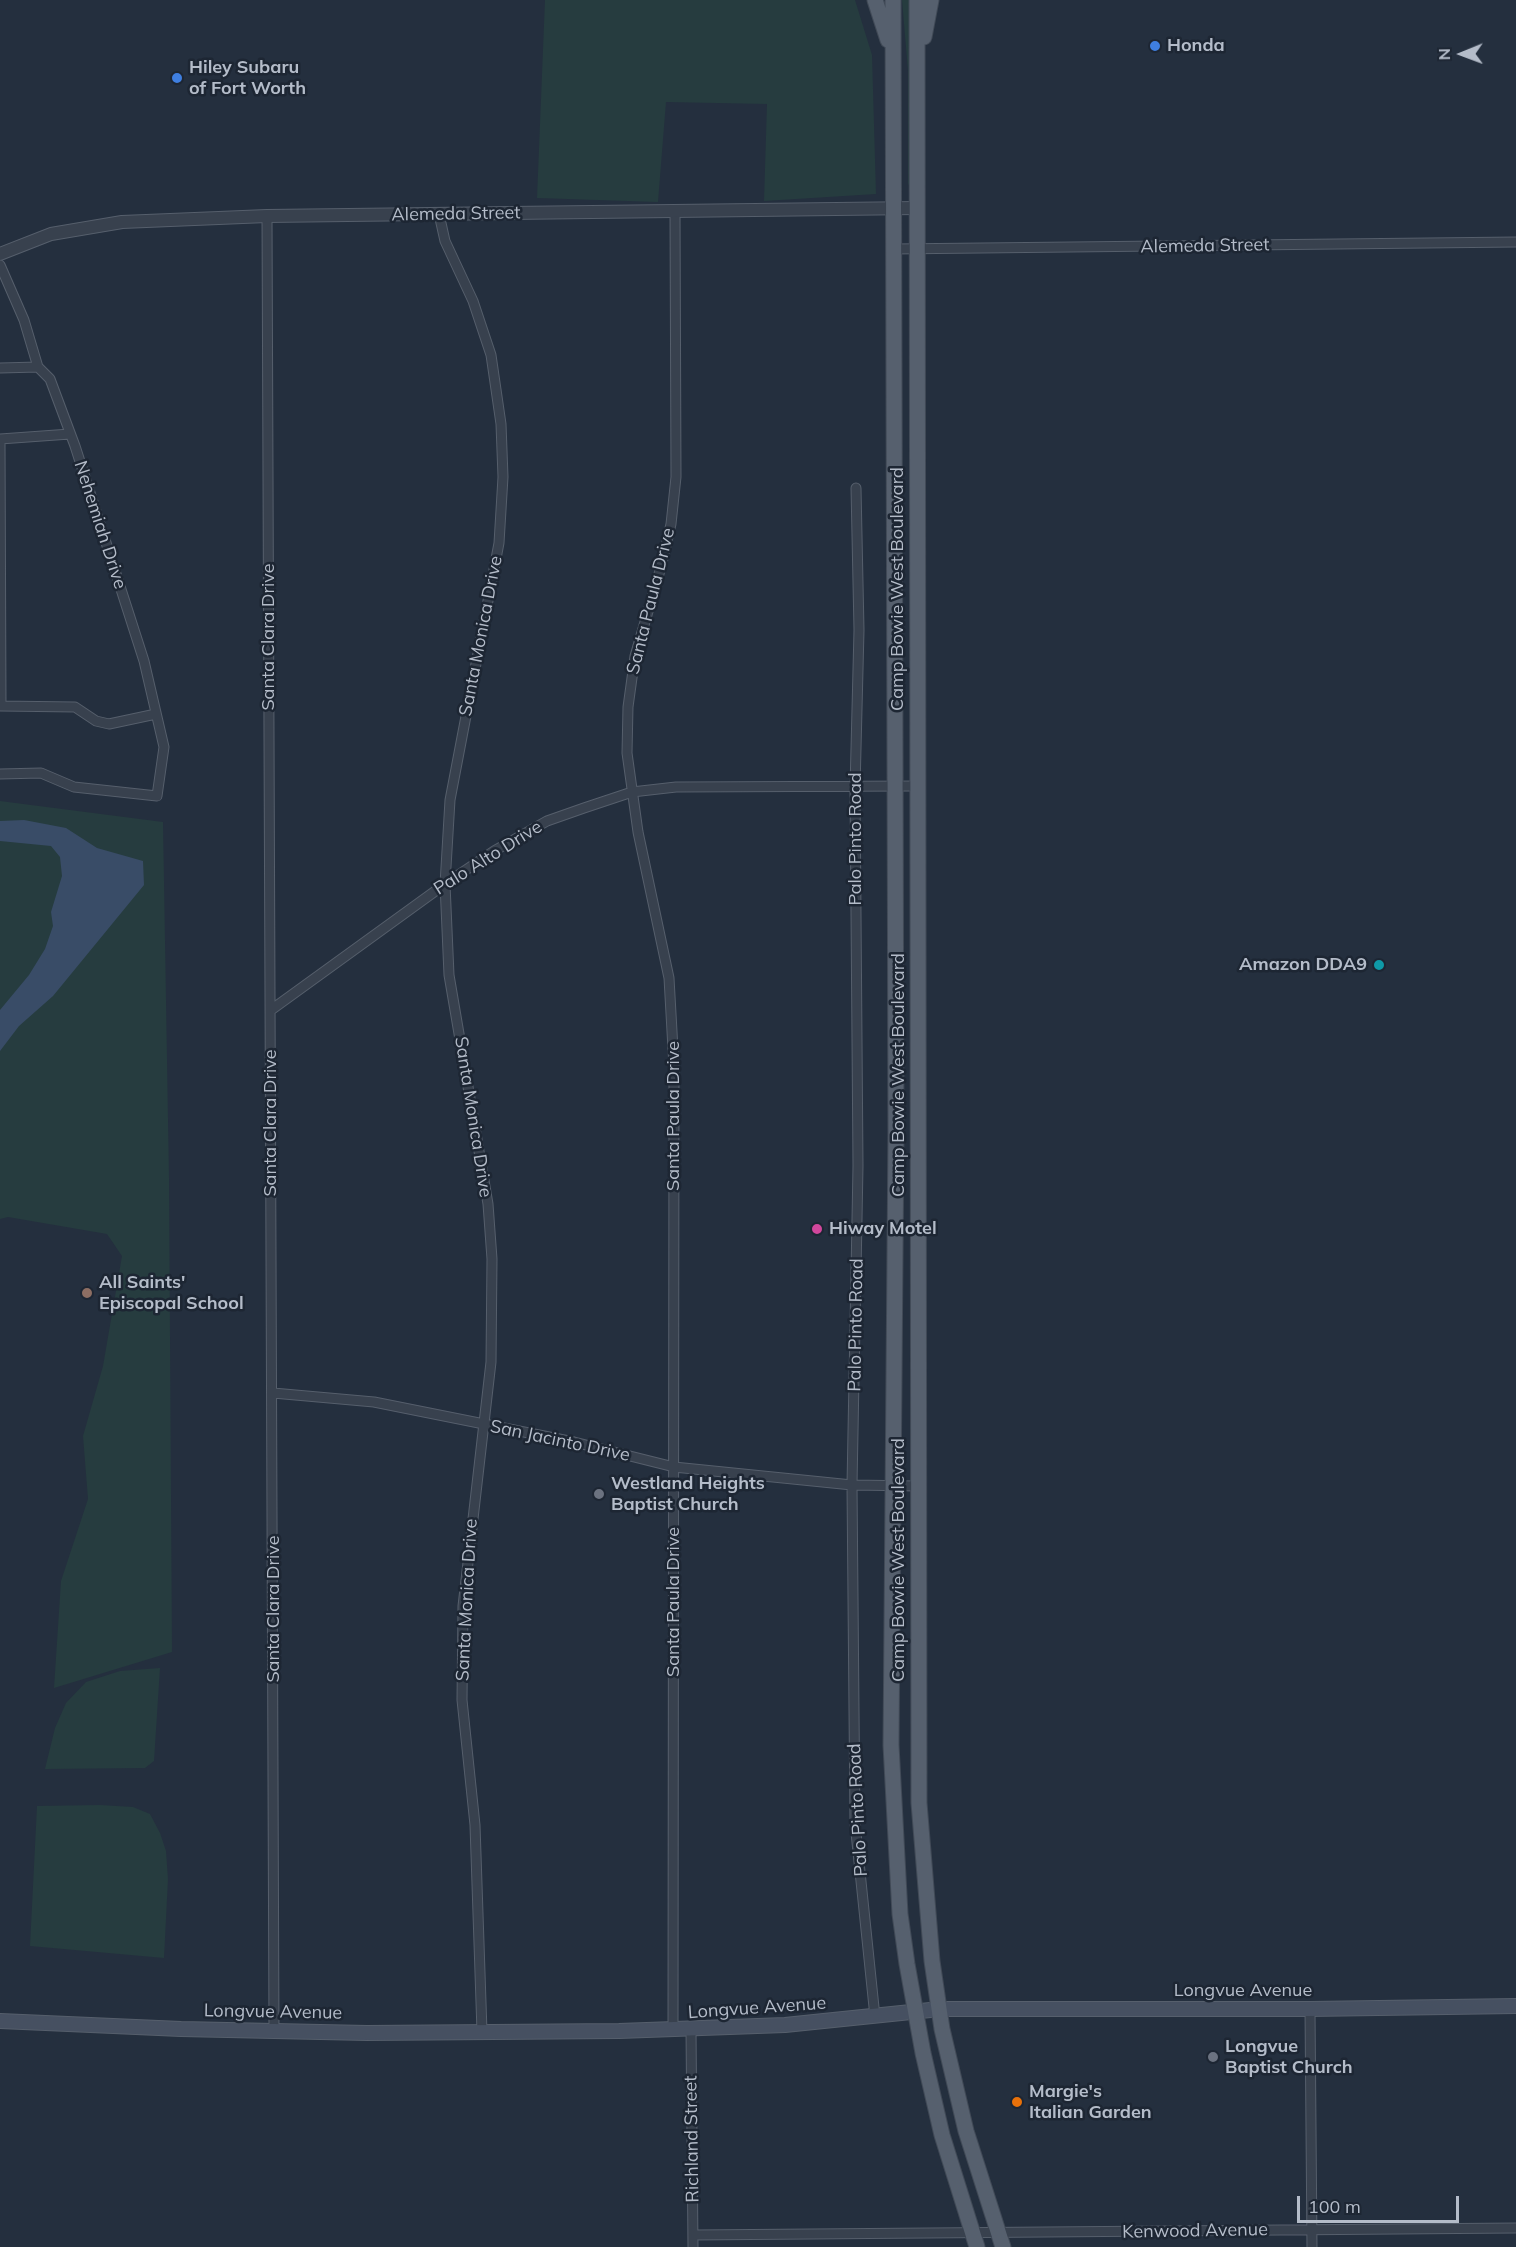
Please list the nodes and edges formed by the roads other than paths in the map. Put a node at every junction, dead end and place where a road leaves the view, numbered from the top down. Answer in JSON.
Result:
{"nodes":[{"id":1,"x":875,"y":0,"type":"edge"},
{"id":2,"x":893,"y":0,"type":"edge"},
{"id":3,"x":917,"y":0,"type":"edge"},
{"id":4,"x":931,"y":0,"type":"edge"},
{"id":5,"x":894,"y":59,"type":"junction"},
{"id":6,"x":916,"y":90,"type":"junction"},
{"id":7,"x":893,"y":208,"type":"junction"},
{"id":8,"x":917,"y":208,"type":"junction"},
{"id":9,"x":675,"y":211,"type":"junction"},
{"id":10,"x":439,"y":214,"type":"junction"},
{"id":11,"x":267,"y":216,"type":"junction"},
{"id":12,"x":1516,"y":242,"type":"edge"},
{"id":13,"x":917,"y":248,"type":"junction"},
{"id":14,"x":893,"y":249,"type":"junction"},
{"id":15,"x":0,"y":254,"type":"edge"},
{"id":16,"x":0,"y":265,"type":"edge"},
{"id":17,"x":38,"y":367,"type":"junction"},
{"id":18,"x":0,"y":368,"type":"edge"},
{"id":19,"x":70,"y":434,"type":"junction"},
{"id":20,"x":0,"y":439,"type":"edge"},
{"id":21,"x":856,"y":488,"type":"dead end"},
{"id":22,"x":1,"y":706,"type":"edge"},
{"id":23,"x":156,"y":714,"type":"junction"},
{"id":24,"x":0,"y":774,"type":"edge"},
{"id":25,"x":896,"y":786,"type":"junction"},
{"id":26,"x":917,"y":786,"type":"junction"},
{"id":27,"x":855,"y":788,"type":"junction"},
{"id":28,"x":632,"y":792,"type":"junction"},
{"id":29,"x":445,"y":884,"type":"junction"},
{"id":30,"x":271,"y":1010,"type":"junction"},
{"id":31,"x":896,"y":1131,"type":"junction"},
{"id":32,"x":920,"y":1132,"type":"junction"},
{"id":33,"x":273,"y":1393,"type":"junction"},
{"id":34,"x":483,"y":1424,"type":"junction"},
{"id":35,"x":674,"y":1467,"type":"junction"},
{"id":36,"x":852,"y":1485,"type":"junction"},
{"id":37,"x":895,"y":1486,"type":"junction"},
{"id":38,"x":919,"y":1486,"type":"junction"},
{"id":39,"x":1516,"y":2006,"type":"edge"},
{"id":40,"x":940,"y":2009,"type":"junction"},
{"id":41,"x":1310,"y":2009,"type":"junction"},
{"id":42,"x":915,"y":2011,"type":"junction"},
{"id":43,"x":875,"y":2017,"type":"junction"},
{"id":44,"x":0,"y":2020,"type":"edge"},
{"id":45,"x":274,"y":2030,"type":"junction"},
{"id":46,"x":673,"y":2030,"type":"junction"},
{"id":47,"x":691,"y":2030,"type":"junction"},
{"id":48,"x":482,"y":2032,"type":"junction"},
{"id":49,"x":1516,"y":2228,"type":"edge"},
{"id":50,"x":1311,"y":2229,"type":"junction"},
{"id":51,"x":998,"y":2232,"type":"junction"},
{"id":52,"x":693,"y":2235,"type":"junction"},
{"id":53,"x":974,"y":2240,"type":"edge"},
{"id":54,"x":693,"y":2247,"type":"edge"},
{"id":55,"x":1003,"y":2247,"type":"edge"},
{"id":56,"x":1312,"y":2247,"type":"edge"}],
"edges":[{"from":1,"to":5,"type":"main road"},
{"from":2,"to":5,"type":"main road","name":"Camp Bowie West Boulevard"},
{"from":3,"to":6,"type":"main road","name":"Camp Bowie West Boulevard"},
{"from":4,"to":6,"type":"main road"},
{"from":5,"to":7,"type":"main road","name":"Camp Bowie West Boulevard"},
{"from":6,"to":8,"type":"main road","name":"Camp Bowie West Boulevard"},
{"from":7,"to":8,"type":"street","name":"Alemeda Street"},
{"from":7,"to":9,"type":"street","name":"Alemeda Street"},
{"from":7,"to":14,"type":"main road","name":"Camp Bowie West Boulevard"},
{"from":8,"to":13,"type":"main road","name":"Camp Bowie West Boulevard"},
{"from":9,"to":10,"type":"street","name":"Alemeda Street"},
{"from":9,"to":28,"type":"street","name":"Santa Paula Drive"},
{"from":10,"to":11,"type":"street","name":"Alemeda Street"},
{"from":10,"to":29,"type":"street","name":"Santa Monica Drive"},
{"from":11,"to":15,"type":"street","name":"Alemeda Street"},
{"from":11,"to":30,"type":"street","name":"Santa Clara Drive"},
{"from":12,"to":13,"type":"street","name":"Alemeda Street"},
{"from":13,"to":14,"type":"street","name":"Alemeda Street"},
{"from":13,"to":26,"type":"main road","name":"Camp Bowie West Boulevard"},
{"from":14,"to":25,"type":"main road","name":"Camp Bowie West Boulevard"},
{"from":16,"to":17,"type":"street","name":"Nehemiah Drive"},
{"from":17,"to":18,"type":"street"},
{"from":17,"to":19,"type":"street","name":"Nehemiah Drive"},
{"from":19,"to":20,"type":"street"},
{"from":19,"to":23,"type":"street","name":"Nehemiah Drive"},
{"from":20,"to":22,"type":"street"},
{"from":21,"to":27,"type":"street","name":"Palo Pinto Road"},
{"from":22,"to":23,"type":"street"},
{"from":23,"to":24,"type":"street","name":"Nehemiah Drive"},
{"from":25,"to":26,"type":"street","name":"Palo Alto Drive"},
{"from":25,"to":27,"type":"street","name":"Palo Alto Drive"},
{"from":25,"to":31,"type":"main road","name":"Camp Bowie West Boulevard"},
{"from":26,"to":32,"type":"main road","name":"Camp Bowie West Boulevard"},
{"from":27,"to":28,"type":"street","name":"Palo Alto Drive"},
{"from":27,"to":36,"type":"street","name":"Palo Pinto Road"},
{"from":28,"to":29,"type":"street","name":"Palo Alto Drive"},
{"from":28,"to":35,"type":"street","name":"Santa Paula Drive"},
{"from":29,"to":30,"type":"street","name":"Palo Alto Drive"},
{"from":29,"to":34,"type":"street","name":"Santa Monica Drive"},
{"from":30,"to":33,"type":"street","name":"Santa Clara Drive"},
{"from":31,"to":32,"type":"main road"},
{"from":31,"to":37,"type":"main road","name":"Camp Bowie West Boulevard"},
{"from":32,"to":38,"type":"main road","name":"Camp Bowie West Boulevard"},
{"from":33,"to":34,"type":"street","name":"San Jacinto Drive"},
{"from":33,"to":45,"type":"street","name":"Santa Clara Drive"},
{"from":34,"to":35,"type":"street","name":"San Jacinto Drive"},
{"from":34,"to":48,"type":"street","name":"Santa Monica Drive"},
{"from":35,"to":36,"type":"street","name":"San Jacinto Drive"},
{"from":35,"to":46,"type":"street","name":"Santa Paula Drive"},
{"from":36,"to":37,"type":"street","name":"San Jacinto Drive"},
{"from":36,"to":43,"type":"street","name":"Palo Pinto Road"},
{"from":37,"to":38,"type":"street","name":"San Jacinto Drive"},
{"from":37,"to":42,"type":"main road","name":"Camp Bowie West Boulevard"},
{"from":38,"to":40,"type":"main road","name":"Camp Bowie West Boulevard"},
{"from":39,"to":41,"type":"main road","name":"Longvue Avenue"},
{"from":40,"to":41,"type":"main road","name":"Longvue Avenue"},
{"from":40,"to":42,"type":"main road","name":"Longvue Avenue"},
{"from":40,"to":51,"type":"main road","name":"Camp Bowie West Boulevard"},
{"from":41,"to":50,"type":"street"},
{"from":42,"to":43,"type":"main road","name":"Longvue Avenue"},
{"from":42,"to":53,"type":"main road","name":"Camp Bowie West Boulevard"},
{"from":43,"to":47,"type":"main road","name":"Longvue Avenue"},
{"from":44,"to":45,"type":"main road","name":"Longvue Avenue"},
{"from":45,"to":48,"type":"main road","name":"Longvue Avenue"},
{"from":46,"to":47,"type":"main road","name":"Longvue Avenue"},
{"from":46,"to":48,"type":"main road","name":"Longvue Avenue"},
{"from":47,"to":52,"type":"street","name":"Richland Street"},
{"from":49,"to":50,"type":"street","name":"Kenwood Avenue"},
{"from":50,"to":51,"type":"street","name":"Kenwood Avenue"},
{"from":50,"to":56,"type":"street"},
{"from":51,"to":53,"type":"street","name":"Kenwood Avenue"},
{"from":51,"to":55,"type":"main road","name":"Camp Bowie West Boulevard"},
{"from":52,"to":53,"type":"street","name":"Kenwood Avenue"},
{"from":52,"to":54,"type":"street","name":"Richland Street"}]}
